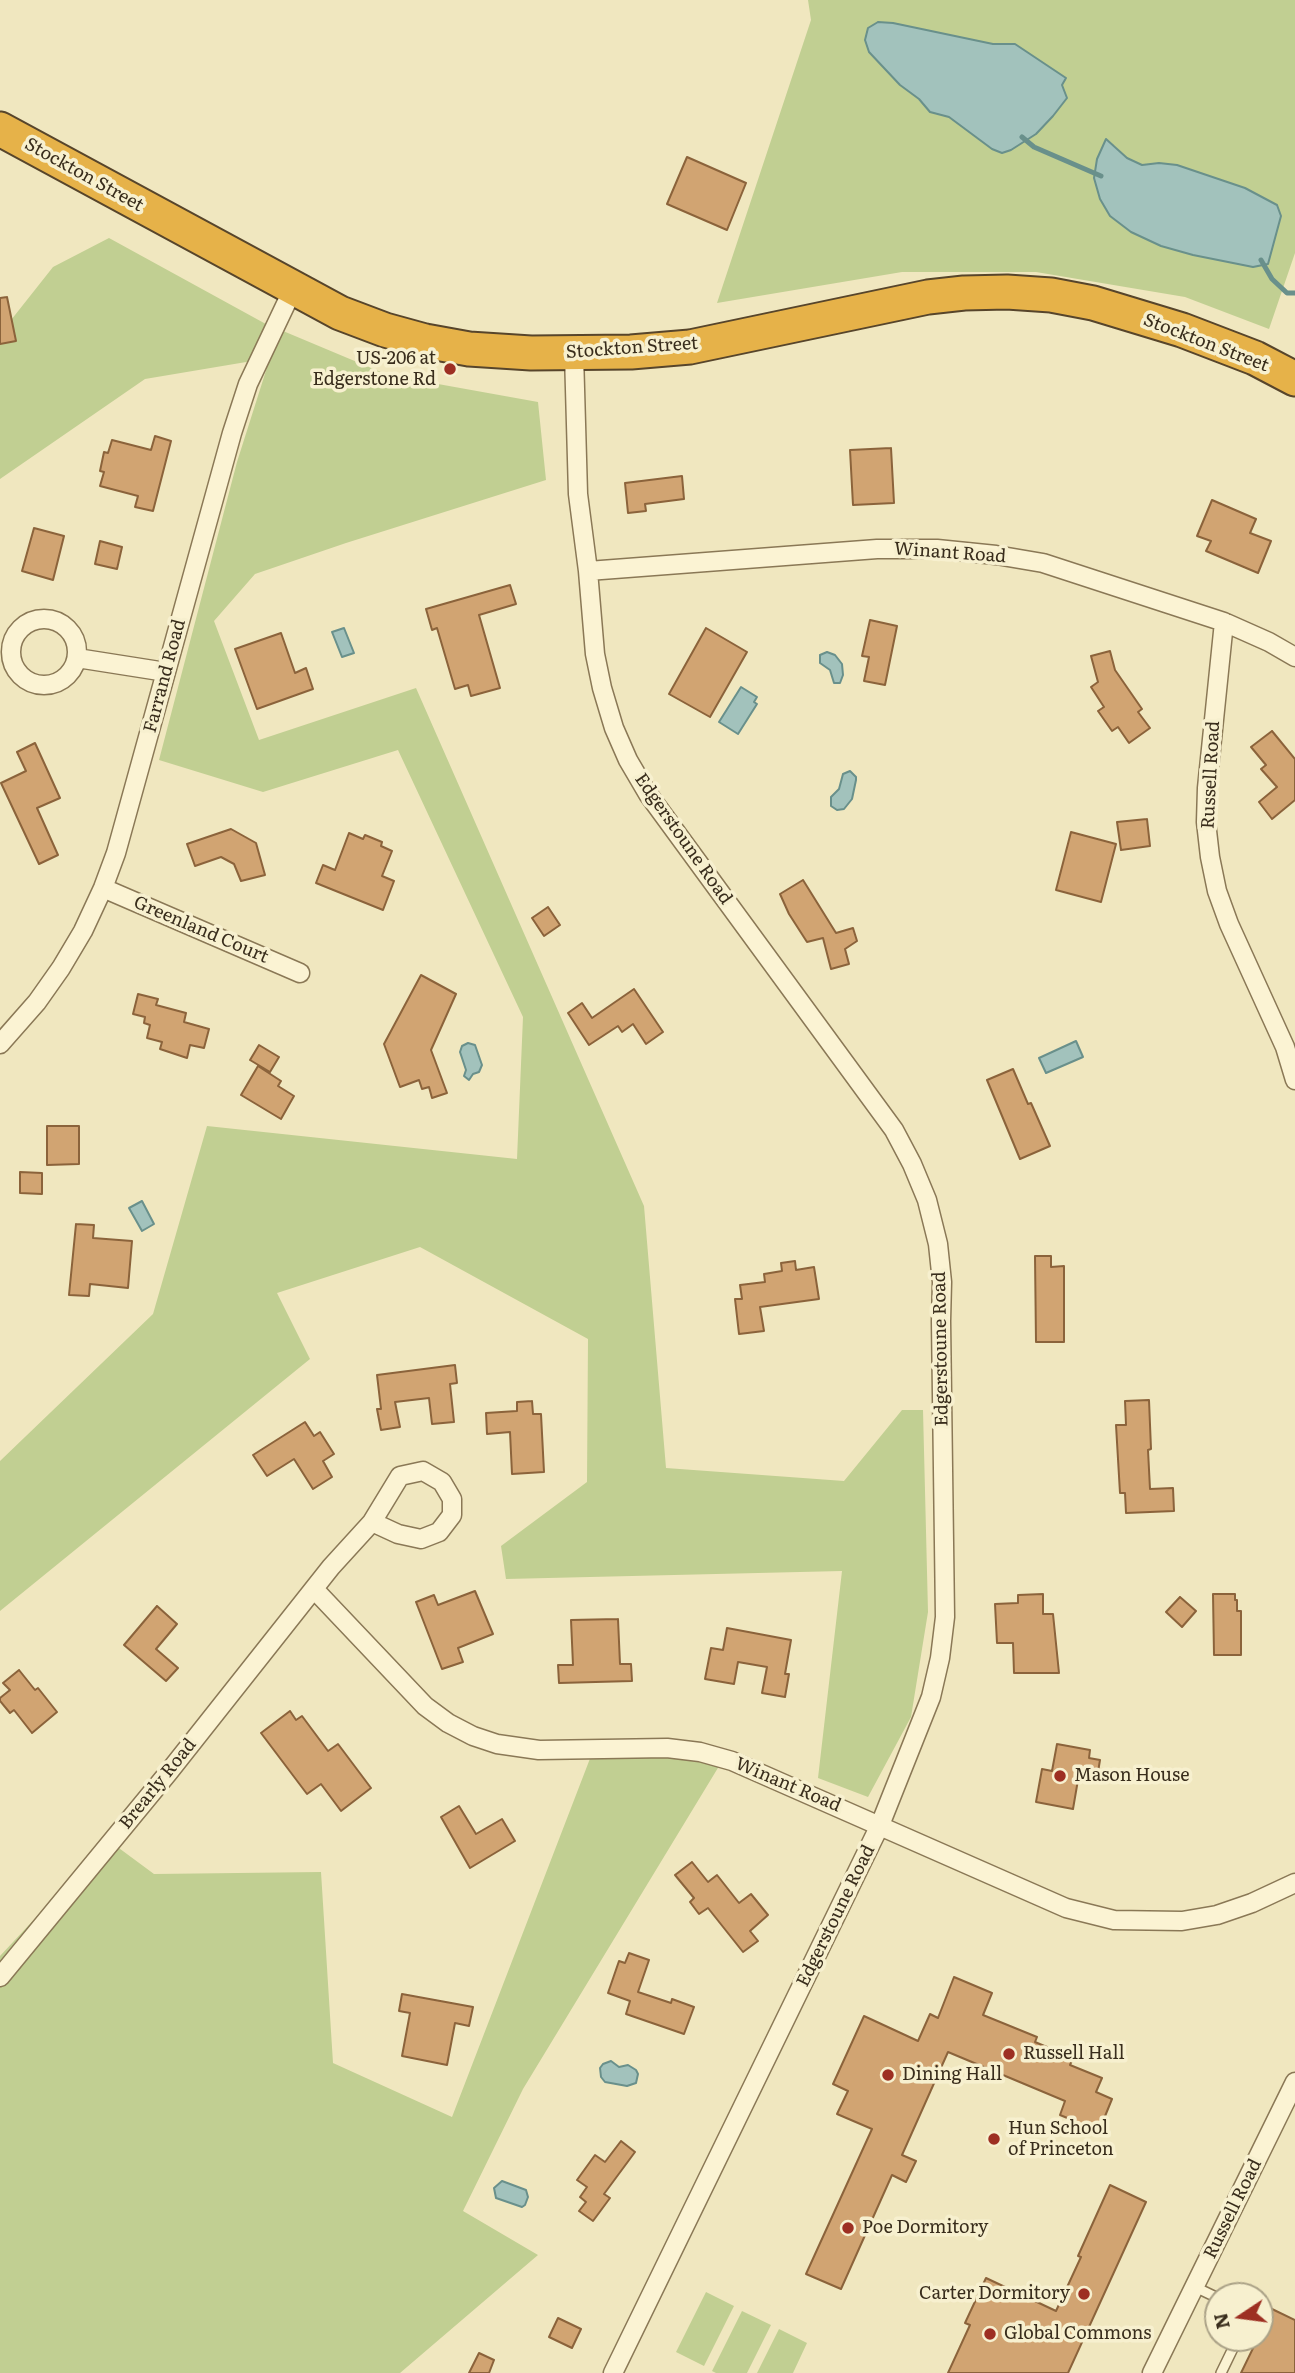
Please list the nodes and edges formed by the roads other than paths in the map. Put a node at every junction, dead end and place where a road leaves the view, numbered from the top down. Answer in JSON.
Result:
{"nodes":[{"id":1,"x":0,"y":129,"type":"edge"},
{"id":2,"x":293,"y":289,"type":"junction"},
{"id":3,"x":574,"y":354,"type":"junction"},
{"id":4,"x":1295,"y":378,"type":"edge"},
{"id":5,"x":588,"y":571,"type":"junction"},
{"id":6,"x":1224,"y":622,"type":"junction"},
{"id":7,"x":1295,"y":657,"type":"edge"},
{"id":8,"x":77,"y":658,"type":"dead end"},
{"id":9,"x":166,"y":672,"type":"junction"},
{"id":10,"x":103,"y":888,"type":"junction"},
{"id":11,"x":300,"y":972,"type":"dead end"},
{"id":12,"x":0,"y":1044,"type":"edge"},
{"id":13,"x":1295,"y":1080,"type":"edge"},
{"id":14,"x":372,"y":1522,"type":"junction"},
{"id":15,"x":313,"y":1589,"type":"junction"},
{"id":16,"x":880,"y":1825,"type":"junction"},
{"id":17,"x":1295,"y":1883,"type":"edge"},
{"id":18,"x":0,"y":1977,"type":"edge"},
{"id":19,"x":1295,"y":2082,"type":"edge"},
{"id":20,"x":1195,"y":2287,"type":"junction"},
{"id":21,"x":1204,"y":2291,"type":"edge"},
{"id":22,"x":1231,"y":2352,"type":"edge"},
{"id":23,"x":613,"y":2373,"type":"edge"},
{"id":24,"x":1152,"y":2373,"type":"edge"},
{"id":25,"x":1221,"y":2373,"type":"edge"}],
"edges":[{"from":1,"to":2,"type":"highway","name":"Stockton Street"},
{"from":2,"to":3,"type":"highway","name":"Stockton Street"},
{"from":2,"to":9,"type":"street","name":"Farrand Road"},
{"from":3,"to":4,"type":"highway","name":"Stockton Street"},
{"from":3,"to":5,"type":"street","name":"Edgerstoune Road"},
{"from":5,"to":6,"type":"street","name":"Winant Road"},
{"from":5,"to":16,"type":"street","name":"Edgerstoune Road"},
{"from":6,"to":7,"type":"street","name":"Winant Road"},
{"from":6,"to":13,"type":"street","name":"Russell Road"},
{"from":8,"to":9,"type":"street"},
{"from":9,"to":10,"type":"street","name":"Farrand Road"},
{"from":10,"to":11,"type":"street","name":"Greenland Court"},
{"from":10,"to":12,"type":"street","name":"Farrand Road"},
{"from":14,"to":14,"type":"street"},
{"from":14,"to":15,"type":"street","name":"Brearly Road"},
{"from":15,"to":16,"type":"street","name":"Winant Road"},
{"from":15,"to":18,"type":"street","name":"Brearly Road"},
{"from":16,"to":17,"type":"street","name":"Winant Road"},
{"from":16,"to":23,"type":"street","name":"Edgerstoune Road"},
{"from":19,"to":20,"type":"street","name":"Russell Road"},
{"from":20,"to":21,"type":"lane"},
{"from":20,"to":24,"type":"street","name":"Russell Road"},
{"from":22,"to":25,"type":"lane"}]}
